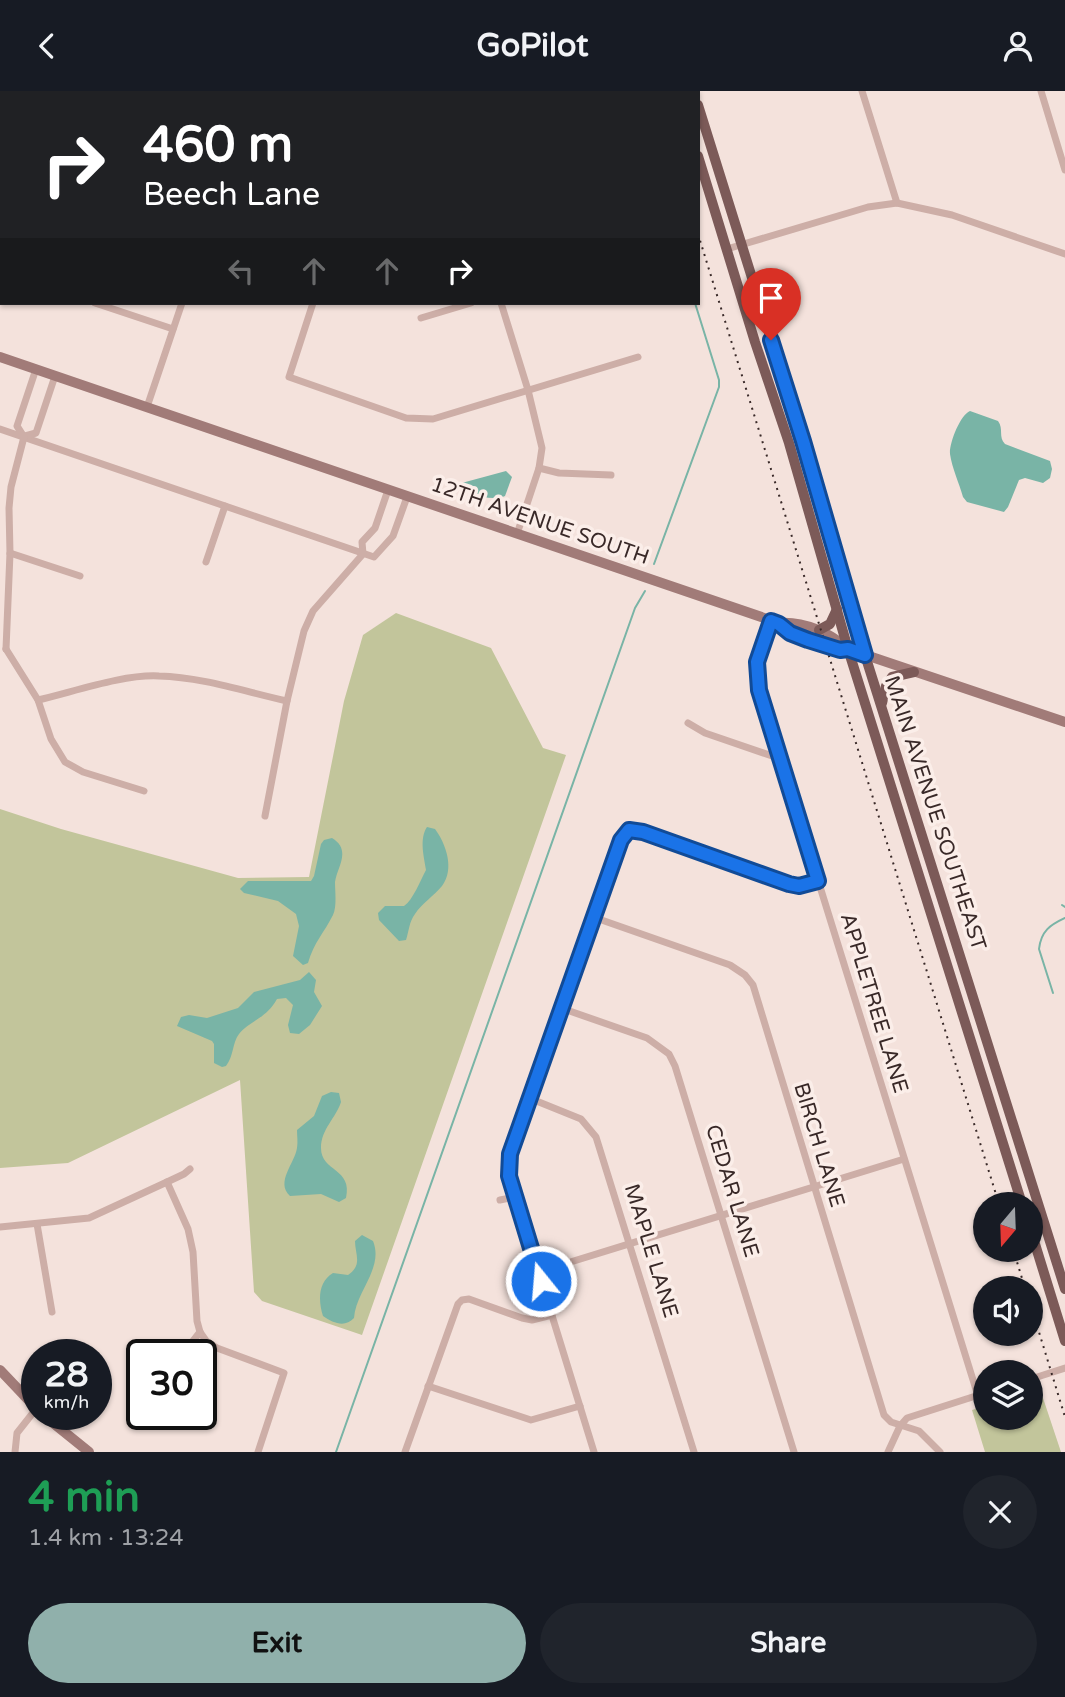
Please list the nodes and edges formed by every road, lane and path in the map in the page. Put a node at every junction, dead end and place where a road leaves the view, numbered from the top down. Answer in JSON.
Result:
{"nodes":[{"id":1,"x":862,"y":91,"type":"edge"},
{"id":2,"x":1041,"y":91,"type":"edge"},
{"id":3,"x":700,"y":112,"type":"edge"},
{"id":4,"x":700,"y":162,"type":"edge"},
{"id":5,"x":1065,"y":170,"type":"edge"},
{"id":6,"x":897,"y":203,"type":"junction"},
{"id":7,"x":741,"y":244,"type":"junction"},
{"id":8,"x":727,"y":249,"type":"junction"},
{"id":9,"x":1065,"y":254,"type":"edge"},
{"id":10,"x":101,"y":305,"type":"edge"},
{"id":11,"x":181,"y":305,"type":"edge"},
{"id":12,"x":312,"y":305,"type":"edge"},
{"id":13,"x":464,"y":305,"type":"edge"},
{"id":14,"x":502,"y":305,"type":"edge"},
{"id":15,"x":421,"y":318,"type":"dead end"},
{"id":16,"x":173,"y":329,"type":"junction"},
{"id":17,"x":0,"y":357,"type":"edge"},
{"id":18,"x":638,"y":357,"type":"dead end"},
{"id":19,"x":36,"y":369,"type":"junction"},
{"id":20,"x":55,"y":376,"type":"junction"},
{"id":21,"x":528,"y":390,"type":"junction"},
{"id":22,"x":147,"y":407,"type":"junction"},
{"id":23,"x":0,"y":429,"type":"edge"},
{"id":24,"x":24,"y":437,"type":"junction"},
{"id":25,"x":539,"y":468,"type":"junction"},
{"id":26,"x":611,"y":475,"type":"dead end"},
{"id":27,"x":388,"y":490,"type":"junction"},
{"id":28,"x":407,"y":497,"type":"junction"},
{"id":29,"x":225,"y":506,"type":"junction"},
{"id":30,"x":517,"y":534,"type":"junction"},
{"id":31,"x":10,"y":553,"type":"junction"},
{"id":32,"x":363,"y":554,"type":"junction"},
{"id":33,"x":206,"y":562,"type":"dead end"},
{"id":34,"x":80,"y":576,"type":"dead end"},
{"id":35,"x":837,"y":609,"type":"junction"},
{"id":36,"x":775,"y":622,"type":"junction"},
{"id":37,"x":819,"y":631,"type":"junction"},
{"id":38,"x":3,"y":649,"type":"edge"},
{"id":39,"x":848,"y":649,"type":"junction"},
{"id":40,"x":865,"y":655,"type":"junction"},
{"id":41,"x":914,"y":672,"type":"junction"},
{"id":42,"x":37,"y":701,"type":"junction"},
{"id":43,"x":287,"y":701,"type":"junction"},
{"id":44,"x":881,"y":706,"type":"junction"},
{"id":45,"x":1065,"y":722,"type":"edge"},
{"id":46,"x":688,"y":723,"type":"dead end"},
{"id":47,"x":780,"y":759,"type":"junction"},
{"id":48,"x":144,"y":791,"type":"dead end"},
{"id":49,"x":265,"y":816,"type":"dead end"},
{"id":50,"x":818,"y":881,"type":"junction"},
{"id":51,"x":593,"y":917,"type":"junction"},
{"id":52,"x":561,"y":1008,"type":"junction"},
{"id":53,"x":529,"y":1098,"type":"junction"},
{"id":54,"x":904,"y":1159,"type":"junction"},
{"id":55,"x":190,"y":1169,"type":"dead end"},
{"id":56,"x":167,"y":1182,"type":"junction"},
{"id":57,"x":813,"y":1187,"type":"junction"},
{"id":58,"x":1018,"y":1192,"type":"edge"},
{"id":59,"x":515,"y":1196,"type":"junction"},
{"id":60,"x":500,"y":1200,"type":"dead end"},
{"id":61,"x":722,"y":1215,"type":"junction"},
{"id":62,"x":37,"y":1224,"type":"junction"},
{"id":63,"x":0,"y":1227,"type":"edge"},
{"id":64,"x":630,"y":1244,"type":"junction"},
{"id":65,"x":1041,"y":1262,"type":"edge"},
{"id":66,"x":538,"y":1272,"type":"junction"},
{"id":67,"x":1065,"y":1289,"type":"edge"},
{"id":68,"x":52,"y":1312,"type":"dead end"},
{"id":69,"x":552,"y":1315,"type":"junction"},
{"id":70,"x":200,"y":1332,"type":"junction"},
{"id":71,"x":194,"y":1339,"type":"edge"},
{"id":72,"x":1065,"y":1341,"type":"edge"},
{"id":73,"x":1065,"y":1369,"type":"edge"},
{"id":74,"x":0,"y":1370,"type":"edge"},
{"id":75,"x":973,"y":1370,"type":"edge"},
{"id":76,"x":1043,"y":1375,"type":"edge"},
{"id":77,"x":428,"y":1386,"type":"junction"},
{"id":78,"x":21,"y":1393,"type":"edge"},
{"id":79,"x":973,"y":1397,"type":"edge"},
{"id":80,"x":580,"y":1406,"type":"junction"},
{"id":81,"x":900,"y":1426,"type":"junction"},
{"id":82,"x":21,"y":1427,"type":"edge"},
{"id":83,"x":62,"y":1430,"type":"edge"},
{"id":84,"x":15,"y":1452,"type":"edge"},
{"id":85,"x":89,"y":1452,"type":"edge"},
{"id":86,"x":258,"y":1452,"type":"edge"},
{"id":87,"x":405,"y":1452,"type":"edge"},
{"id":88,"x":594,"y":1452,"type":"edge"},
{"id":89,"x":694,"y":1452,"type":"edge"},
{"id":90,"x":794,"y":1452,"type":"edge"},
{"id":91,"x":888,"y":1452,"type":"edge"},
{"id":92,"x":940,"y":1452,"type":"edge"}],
"edges":[{"from":1,"to":6,"type":"street"},
{"from":2,"to":5,"type":"street"},
{"from":3,"to":7,"type":"main road","name":"MAIN AVENUE SOUTHEAST"},
{"from":4,"to":8,"type":"main road","name":"MAIN AVENUE SOUTHEAST"},
{"from":6,"to":7,"type":"street"},
{"from":6,"to":9,"type":"street"},
{"from":7,"to":8,"type":"street"},
{"from":7,"to":40,"type":"main road","name":"MAIN AVENUE SOUTHEAST"},
{"from":8,"to":35,"type":"main road","name":"MAIN AVENUE SOUTHEAST"},
{"from":10,"to":16,"type":"street"},
{"from":11,"to":16,"type":"street"},
{"from":12,"to":21,"type":"street"},
{"from":13,"to":15,"type":"street"},
{"from":14,"to":21,"type":"street"},
{"from":16,"to":22,"type":"street"},
{"from":17,"to":19,"type":"street","name":"12TH AVENUE SOUTH"},
{"from":18,"to":21,"type":"street"},
{"from":19,"to":20,"type":"street","name":"12TH AVENUE SOUTH"},
{"from":19,"to":24,"type":"street"},
{"from":20,"to":22,"type":"street","name":"12TH AVENUE SOUTH"},
{"from":20,"to":24,"type":"street"},
{"from":21,"to":25,"type":"street"},
{"from":22,"to":27,"type":"street","name":"12TH AVENUE SOUTH"},
{"from":23,"to":24,"type":"street"},
{"from":24,"to":29,"type":"street"},
{"from":24,"to":31,"type":"street"},
{"from":25,"to":26,"type":"street"},
{"from":25,"to":30,"type":"street"},
{"from":27,"to":28,"type":"street","name":"12TH AVENUE SOUTH"},
{"from":27,"to":32,"type":"street"},
{"from":28,"to":30,"type":"street","name":"12TH AVENUE SOUTH"},
{"from":28,"to":32,"type":"street"},
{"from":29,"to":32,"type":"street"},
{"from":29,"to":33,"type":"street"},
{"from":30,"to":36,"type":"street","name":"12TH AVENUE SOUTH"},
{"from":31,"to":34,"type":"street"},
{"from":31,"to":38,"type":"street"},
{"from":32,"to":43,"type":"street"},
{"from":35,"to":37,"type":"main road"},
{"from":35,"to":39,"type":"main road","name":"MAIN AVENUE SOUTHEAST"},
{"from":36,"to":37,"type":"street"},
{"from":36,"to":39,"type":"street","name":"12TH AVENUE SOUTH"},
{"from":36,"to":47,"type":"street","name":"APPLETREE LANE"},
{"from":37,"to":39,"type":"street"},
{"from":38,"to":42,"type":"street"},
{"from":39,"to":40,"type":"street","name":"12TH AVENUE SOUTH"},
{"from":39,"to":58,"type":"main road","name":"MAIN AVENUE SOUTHEAST"},
{"from":40,"to":41,"type":"street","name":"12TH AVENUE SOUTH"},
{"from":40,"to":44,"type":"main road","name":"MAIN AVENUE SOUTHEAST"},
{"from":41,"to":44,"type":"main road"},
{"from":41,"to":45,"type":"street","name":"12TH AVENUE SOUTH"},
{"from":42,"to":43,"type":"street"},
{"from":42,"to":48,"type":"street"},
{"from":43,"to":49,"type":"street"},
{"from":44,"to":67,"type":"main road","name":"MAIN AVENUE SOUTHEAST"},
{"from":46,"to":47,"type":"street"},
{"from":47,"to":50,"type":"street","name":"APPLETREE LANE"},
{"from":50,"to":51,"type":"street"},
{"from":50,"to":54,"type":"street","name":"APPLETREE LANE"},
{"from":51,"to":52,"type":"street"},
{"from":51,"to":57,"type":"street","name":"BIRCH LANE"},
{"from":52,"to":53,"type":"street"},
{"from":52,"to":61,"type":"street","name":"CEDAR LANE"},
{"from":53,"to":59,"type":"street"},
{"from":53,"to":64,"type":"street","name":"MAPLE LANE"},
{"from":54,"to":57,"type":"street"},
{"from":54,"to":75,"type":"street","name":"APPLETREE LANE"},
{"from":55,"to":56,"type":"street"},
{"from":56,"to":62,"type":"street"},
{"from":56,"to":70,"type":"street"},
{"from":57,"to":61,"type":"street"},
{"from":57,"to":81,"type":"street","name":"BIRCH LANE"},
{"from":59,"to":60,"type":"street"},
{"from":59,"to":66,"type":"street"},
{"from":61,"to":64,"type":"street"},
{"from":61,"to":90,"type":"street","name":"CEDAR LANE"},
{"from":62,"to":63,"type":"street"},
{"from":62,"to":68,"type":"street"},
{"from":64,"to":66,"type":"street"},
{"from":64,"to":89,"type":"street","name":"MAPLE LANE"},
{"from":65,"to":72,"type":"main road"},
{"from":66,"to":69,"type":"street"},
{"from":69,"to":77,"type":"street"},
{"from":69,"to":80,"type":"street"},
{"from":70,"to":71,"type":"street"},
{"from":70,"to":86,"type":"street"},
{"from":73,"to":76,"type":"street"},
{"from":74,"to":78,"type":"street"},
{"from":77,"to":80,"type":"street"},
{"from":77,"to":87,"type":"street"},
{"from":79,"to":81,"type":"street"},
{"from":80,"to":88,"type":"street"},
{"from":81,"to":91,"type":"street"},
{"from":81,"to":92,"type":"street","name":"BIRCH LANE"},
{"from":82,"to":84,"type":"street"},
{"from":83,"to":85,"type":"street"}]}
